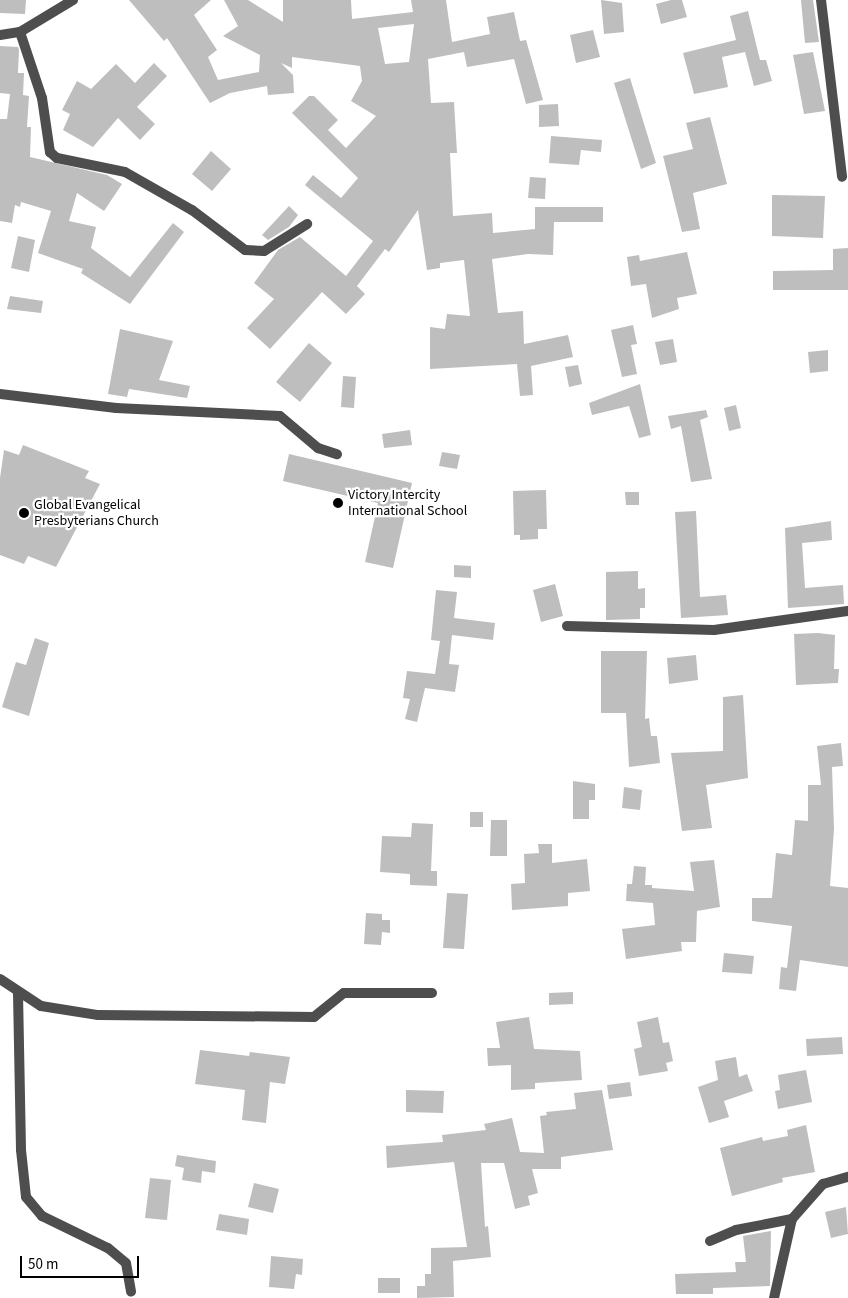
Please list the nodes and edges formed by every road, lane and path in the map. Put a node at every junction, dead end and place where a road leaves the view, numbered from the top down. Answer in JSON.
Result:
{"nodes":[{"id":1,"x":73,"y":0,"type":"edge"},
{"id":2,"x":821,"y":0,"type":"edge"},
{"id":3,"x":20,"y":32,"type":"junction"},
{"id":4,"x":0,"y":35,"type":"edge"},
{"id":5,"x":842,"y":177,"type":"dead end"},
{"id":6,"x":307,"y":224,"type":"dead end"},
{"id":7,"x":0,"y":394,"type":"edge"},
{"id":8,"x":336,"y":454,"type":"dead end"},
{"id":9,"x":848,"y":611,"type":"edge"},
{"id":10,"x":567,"y":626,"type":"dead end"},
{"id":11,"x":0,"y":979,"type":"edge"},
{"id":12,"x":18,"y":993,"type":"junction"},
{"id":13,"x":432,"y":993,"type":"dead end"},
{"id":14,"x":848,"y":1177,"type":"edge"},
{"id":15,"x":792,"y":1220,"type":"junction"},
{"id":16,"x":710,"y":1241,"type":"dead end"},
{"id":17,"x":131,"y":1292,"type":"dead end"},
{"id":18,"x":774,"y":1298,"type":"edge"}],
"edges":[{"from":1,"to":3,"type":"street"},
{"from":2,"to":5,"type":"street"},
{"from":3,"to":4,"type":"street"},
{"from":3,"to":6,"type":"street"},
{"from":7,"to":8,"type":"street"},
{"from":9,"to":10,"type":"street"},
{"from":11,"to":12,"type":"street"},
{"from":12,"to":13,"type":"street"},
{"from":12,"to":17,"type":"street"},
{"from":14,"to":15,"type":"street"},
{"from":15,"to":16,"type":"street"},
{"from":15,"to":18,"type":"street"}]}
